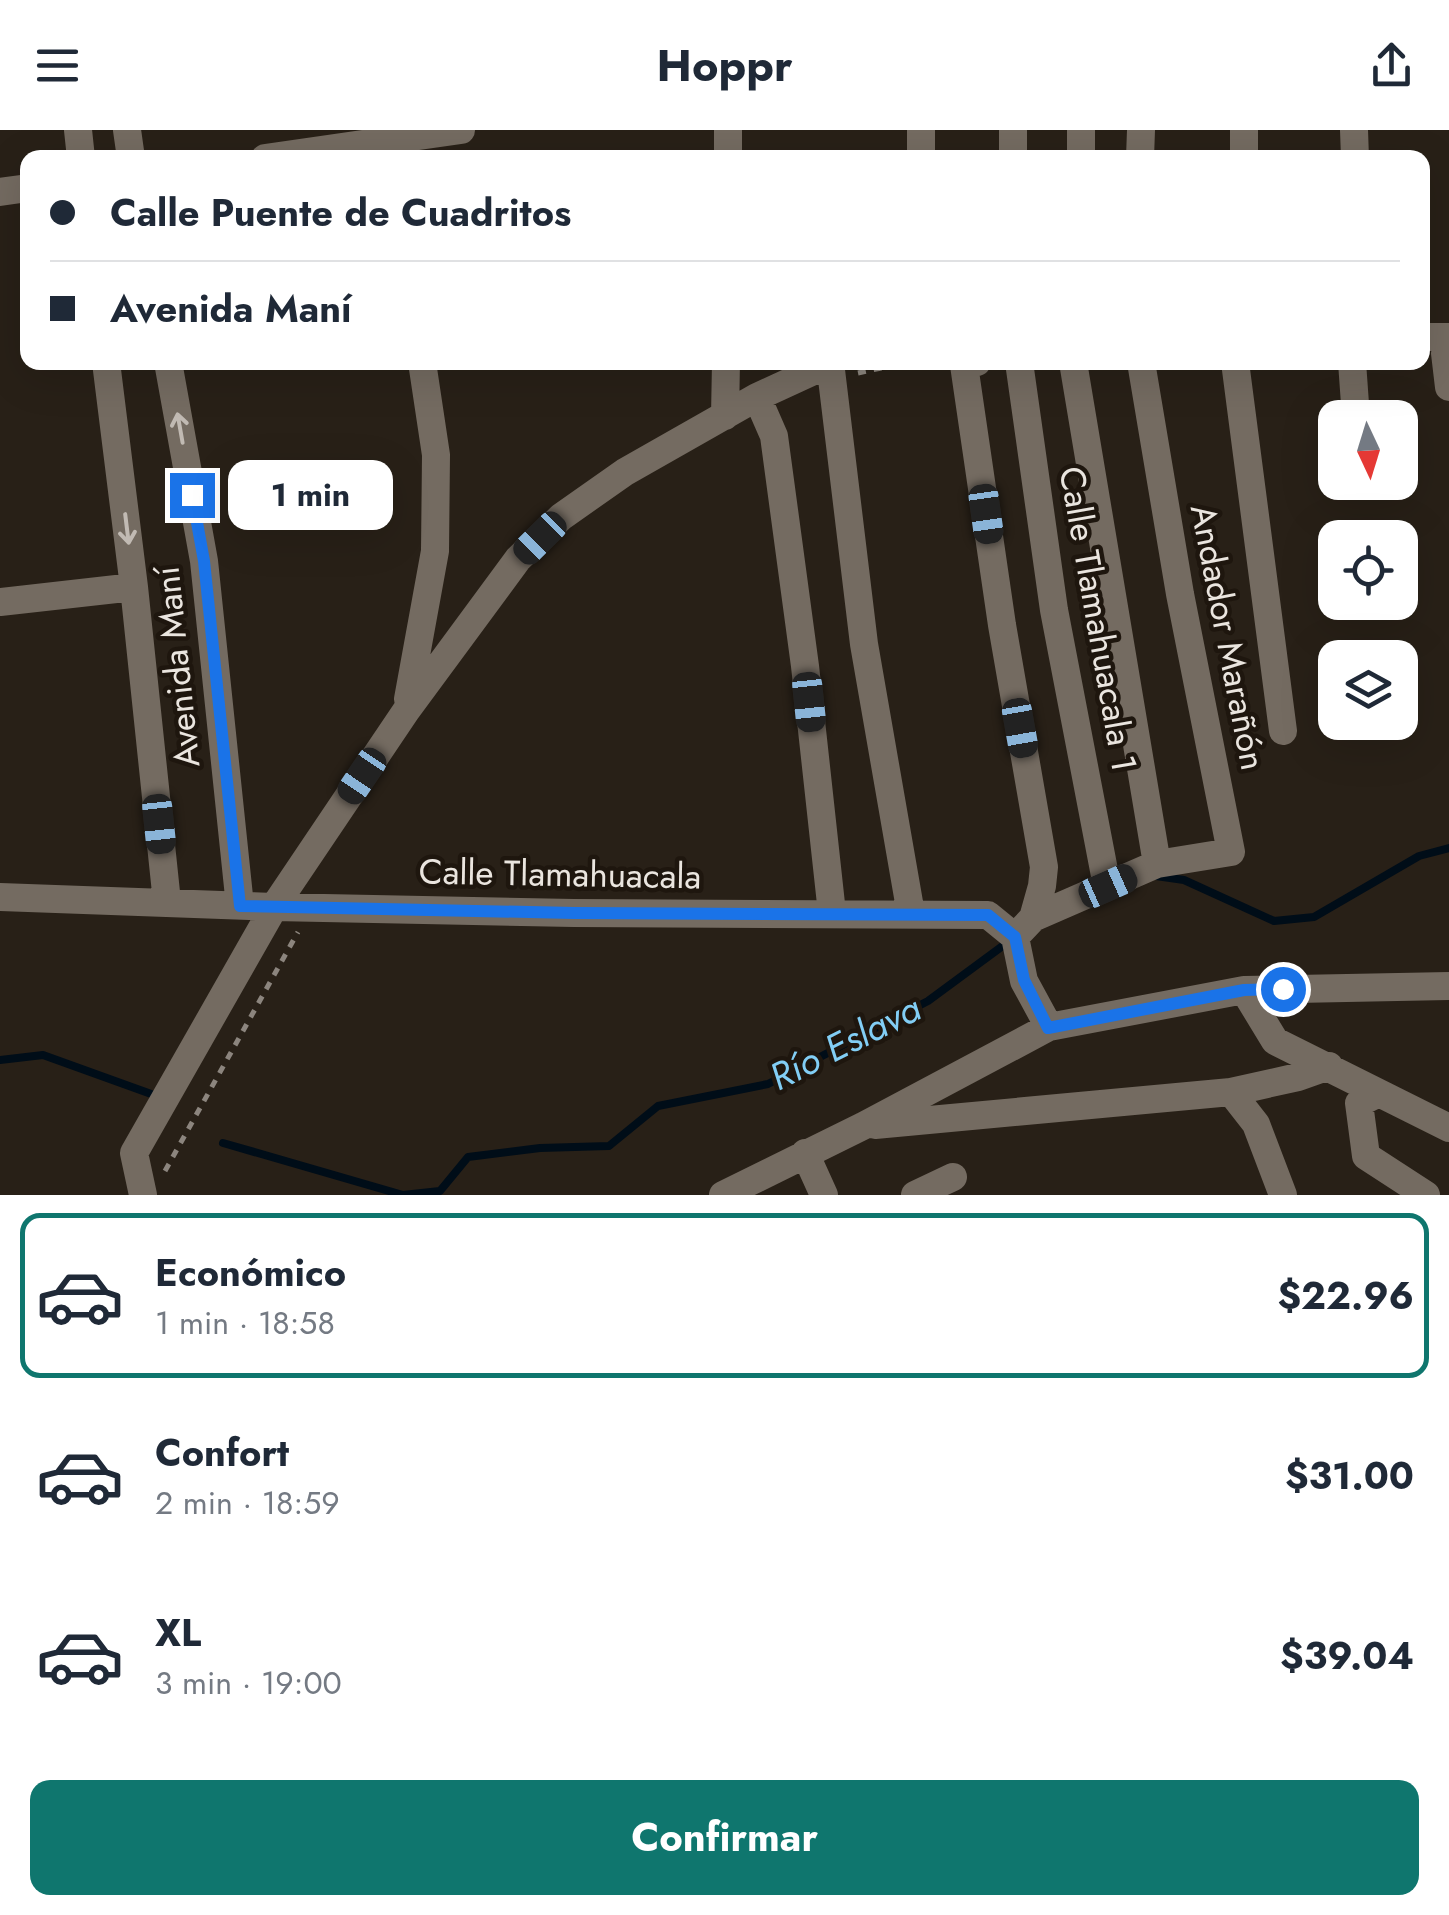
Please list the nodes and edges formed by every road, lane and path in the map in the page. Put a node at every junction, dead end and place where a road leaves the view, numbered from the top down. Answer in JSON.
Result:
{"nodes":[{"id":1,"x":461,"y":130,"type":"edge"},
{"id":2,"x":384,"y":143,"type":"edge"},
{"id":3,"x":328,"y":150,"type":"edge"},
{"id":4,"x":1438,"y":346,"type":"edge"},
{"id":5,"x":107,"y":370,"type":"edge"},
{"id":6,"x":169,"y":370,"type":"edge"},
{"id":7,"x":423,"y":370,"type":"edge"},
{"id":8,"x":726,"y":370,"type":"edge"},
{"id":9,"x":972,"y":370,"type":"edge"},
{"id":10,"x":1021,"y":370,"type":"edge"},
{"id":11,"x":1074,"y":370,"type":"edge"},
{"id":12,"x":1142,"y":370,"type":"edge"},
{"id":13,"x":1236,"y":370,"type":"edge"},
{"id":14,"x":1353,"y":370,"type":"edge"},
{"id":15,"x":832,"y":372,"type":"edge"},
{"id":16,"x":1449,"y":387,"type":"edge"},
{"id":17,"x":757,"y":396,"type":"junction"},
{"id":18,"x":1355,"y":400,"type":"edge"},
{"id":19,"x":725,"y":416,"type":"junction"},
{"id":20,"x":134,"y":588,"type":"junction"},
{"id":21,"x":0,"y":602,"type":"edge"},
{"id":22,"x":406,"y":711,"type":"junction"},
{"id":23,"x":1284,"y":731,"type":"dead end"},
{"id":24,"x":1157,"y":864,"type":"junction"},
{"id":25,"x":1108,"y":886,"type":"junction"},
{"id":26,"x":0,"y":897,"type":"edge"},
{"id":27,"x":167,"y":902,"type":"junction"},
{"id":28,"x":240,"y":906,"type":"junction"},
{"id":29,"x":274,"y":908,"type":"junction"},
{"id":30,"x":832,"y":913,"type":"junction"},
{"id":31,"x":911,"y":914,"type":"junction"},
{"id":32,"x":305,"y":920,"type":"dead end"},
{"id":33,"x":1024,"y":928,"type":"junction"},
{"id":34,"x":1449,"y":986,"type":"edge"},
{"id":35,"x":1244,"y":990,"type":"junction"},
{"id":36,"x":1048,"y":1028,"type":"junction"},
{"id":37,"x":1329,"y":1066,"type":"junction"},
{"id":38,"x":1231,"y":1092,"type":"junction"},
{"id":39,"x":1377,"y":1094,"type":"junction"},
{"id":40,"x":863,"y":1126,"type":"junction"},
{"id":41,"x":1449,"y":1128,"type":"edge"},
{"id":42,"x":805,"y":1153,"type":"junction"},
{"id":43,"x":952,"y":1177,"type":"dead end"},
{"id":44,"x":151,"y":1188,"type":"edge"},
{"id":45,"x":723,"y":1195,"type":"edge"},
{"id":46,"x":824,"y":1195,"type":"edge"},
{"id":47,"x":915,"y":1195,"type":"edge"},
{"id":48,"x":1283,"y":1195,"type":"edge"},
{"id":49,"x":1426,"y":1195,"type":"edge"}],
"edges":[{"from":1,"to":2,"type":"street"},
{"from":2,"to":3,"type":"street"},
{"from":4,"to":16,"type":"street"},
{"from":5,"to":20,"type":"street","name":"Avenida Maní","one_way":true},
{"from":28,"to":6,"type":"street","name":"Avenida Maní","one_way":true},
{"from":7,"to":22,"type":"street"},
{"from":8,"to":19,"type":"street"},
{"from":9,"to":33,"type":"street"},
{"from":10,"to":25,"type":"street","name":"Calle Tlamahuacala 1"},
{"from":11,"to":24,"type":"street"},
{"from":12,"to":24,"type":"street","name":"Andador Marañón"},
{"from":13,"to":23,"type":"street"},
{"from":14,"to":18,"type":"street"},
{"from":15,"to":17,"type":"street"},
{"from":15,"to":31,"type":"street"},
{"from":17,"to":19,"type":"street"},
{"from":17,"to":30,"type":"street"},
{"from":19,"to":22,"type":"street"},
{"from":20,"to":21,"type":"street"},
{"from":20,"to":27,"type":"street","name":"Avenida Maní"},
{"from":22,"to":29,"type":"street"},
{"from":24,"to":25,"type":"street"},
{"from":25,"to":33,"type":"street"},
{"from":26,"to":27,"type":"street","name":"Calle Tlamahuacala"},
{"from":27,"to":28,"type":"street","name":"Calle Tlamahuacala"},
{"from":28,"to":29,"type":"street","name":"Calle Tlamahuacala"},
{"from":29,"to":30,"type":"street","name":"Calle Tlamahuacala"},
{"from":29,"to":44,"type":"street"},
{"from":30,"to":31,"type":"street","name":"Calle Tlamahuacala"},
{"from":31,"to":33,"type":"street","name":"Calle Tlamahuacala"},
{"from":32,"to":44,"type":"path"},
{"from":33,"to":36,"type":"street"},
{"from":34,"to":35,"type":"street"},
{"from":35,"to":36,"type":"street"},
{"from":35,"to":37,"type":"street"},
{"from":36,"to":40,"type":"street"},
{"from":37,"to":38,"type":"street"},
{"from":37,"to":39,"type":"street"},
{"from":38,"to":40,"type":"street"},
{"from":38,"to":48,"type":"street"},
{"from":39,"to":41,"type":"street"},
{"from":39,"to":49,"type":"street"},
{"from":40,"to":42,"type":"street"},
{"from":42,"to":45,"type":"street"},
{"from":42,"to":46,"type":"street"},
{"from":43,"to":47,"type":"street"}]}
